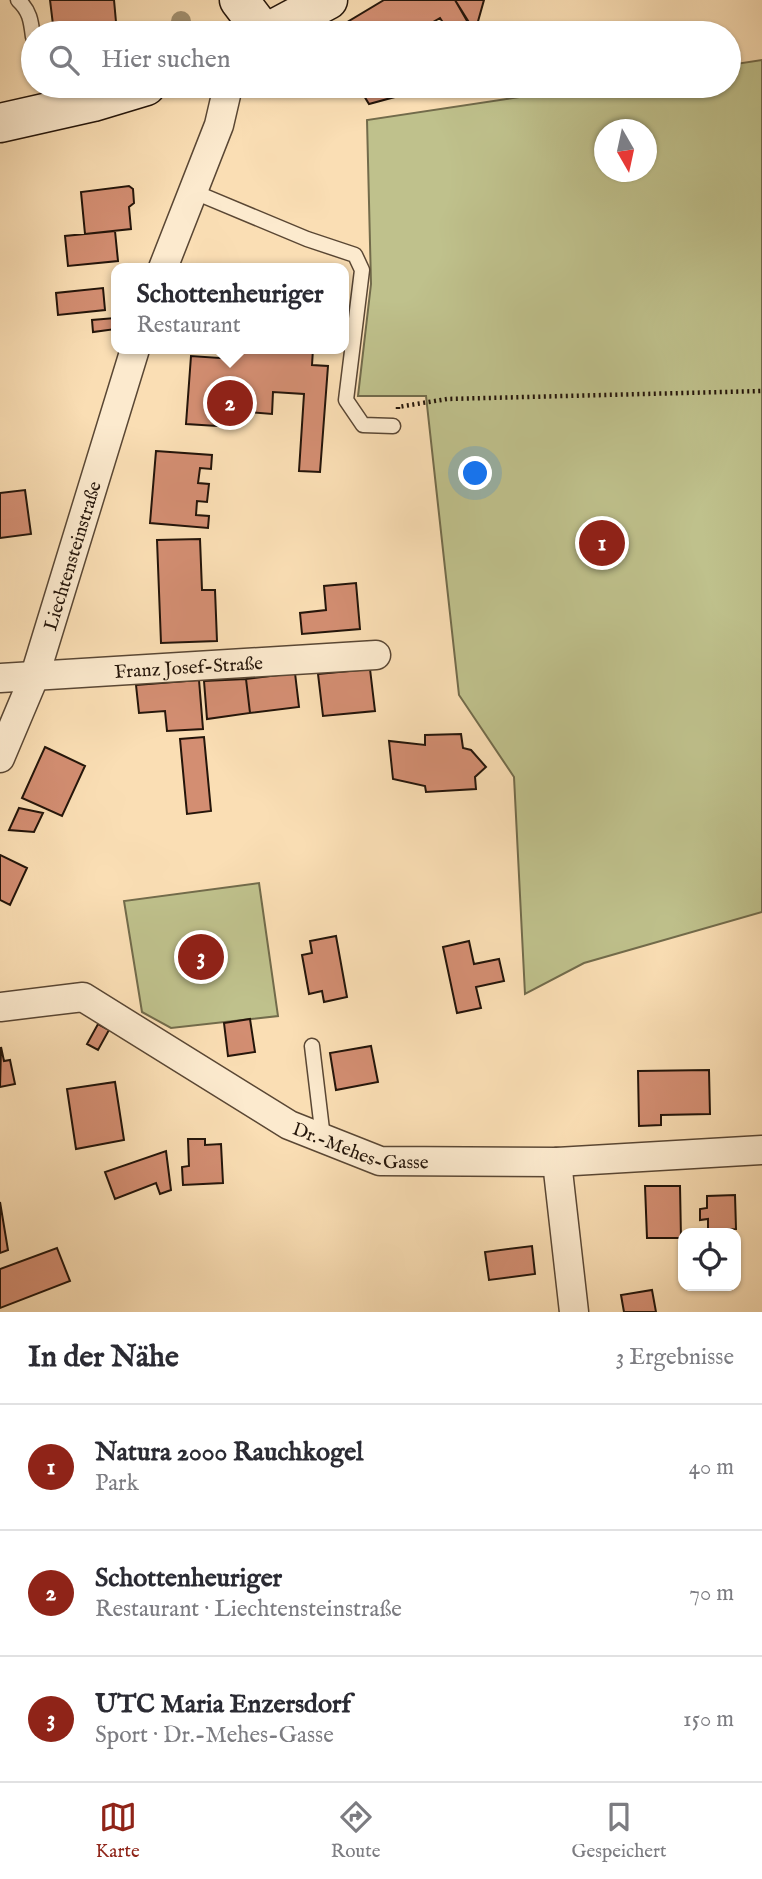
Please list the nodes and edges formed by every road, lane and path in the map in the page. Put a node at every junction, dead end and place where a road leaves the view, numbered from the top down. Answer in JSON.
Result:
{"nodes":[{"id":1,"x":18,"y":0,"type":"edge"},
{"id":2,"x":239,"y":0,"type":"edge"},
{"id":3,"x":328,"y":0,"type":"edge"},
{"id":4,"x":29,"y":21,"type":"edge"},
{"id":5,"x":256,"y":21,"type":"edge"},
{"id":6,"x":288,"y":21,"type":"edge"},
{"id":7,"x":109,"y":98,"type":"edge"},
{"id":8,"x":225,"y":98,"type":"edge"},
{"id":9,"x":0,"y":123,"type":"edge"},
{"id":10,"x":192,"y":191,"type":"junction"},
{"id":11,"x":165,"y":263,"type":"edge"},
{"id":12,"x":133,"y":354,"type":"edge"},
{"id":13,"x":762,"y":391,"type":"edge"},
{"id":14,"x":393,"y":426,"type":"joint"},
{"id":15,"x":376,"y":655,"type":"dead end"},
{"id":16,"x":35,"y":675,"type":"junction"},
{"id":17,"x":0,"y":678,"type":"edge"},
{"id":18,"x":0,"y":758,"type":"edge"},
{"id":19,"x":0,"y":1007,"type":"edge"},
{"id":20,"x":312,"y":1046,"type":"dead end"},
{"id":21,"x":323,"y":1138,"type":"junction"},
{"id":22,"x":762,"y":1150,"type":"edge"},
{"id":23,"x":557,"y":1162,"type":"junction"},
{"id":24,"x":574,"y":1312,"type":"edge"}],
"edges":[{"from":1,"to":4,"type":"lane"},
{"from":2,"to":5,"type":"main road"},
{"from":3,"to":6,"type":"main road"},
{"from":7,"to":9,"type":"main road"},
{"from":8,"to":10,"type":"street"},
{"from":10,"to":11,"type":"street"},
{"from":10,"to":14,"type":"lane"},
{"from":12,"to":16,"type":"street","name":"Liechtensteinstraße"},
{"from":13,"to":14,"type":"path"},
{"from":15,"to":16,"type":"street","name":"Franz Josef-Straße"},
{"from":16,"to":17,"type":"street","name":"Franz Josef-Straße"},
{"from":16,"to":18,"type":"street","name":"Liechtensteinstraße"},
{"from":19,"to":21,"type":"street","name":"Dr.-Mehes-Gasse"},
{"from":20,"to":21,"type":"lane"},
{"from":21,"to":23,"type":"street","name":"Dr.-Mehes-Gasse"},
{"from":22,"to":23,"type":"street","name":"Dr.-Mehes-Gasse"},
{"from":23,"to":24,"type":"street"}]}
